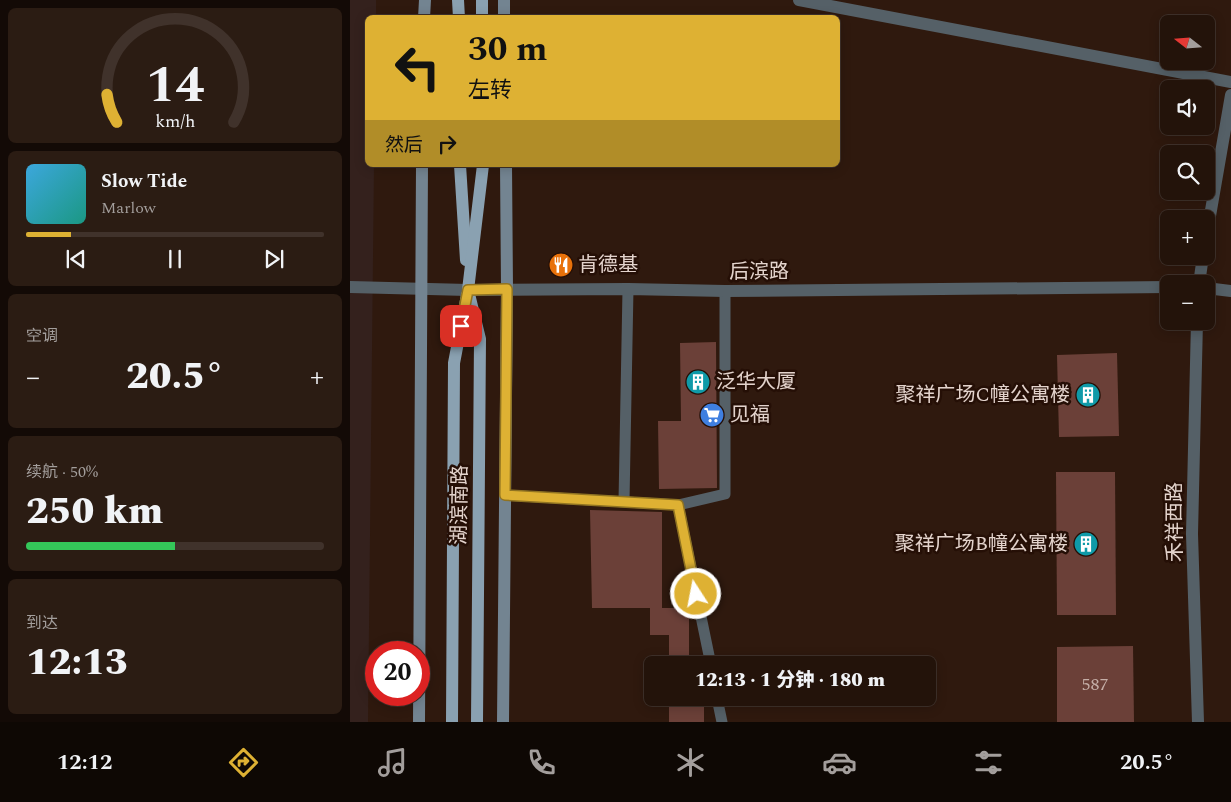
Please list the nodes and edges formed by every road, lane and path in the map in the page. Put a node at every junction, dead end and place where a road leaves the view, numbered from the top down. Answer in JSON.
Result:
{"nodes":[{"id":1,"x":425,"y":0,"type":"edge"},
{"id":2,"x":458,"y":0,"type":"edge"},
{"id":3,"x":482,"y":0,"type":"edge"},
{"id":4,"x":504,"y":0,"type":"edge"},
{"id":5,"x":799,"y":0,"type":"edge"},
{"id":6,"x":424,"y":15,"type":"edge"},
{"id":7,"x":458,"y":15,"type":"edge"},
{"id":8,"x":482,"y":15,"type":"edge"},
{"id":9,"x":504,"y":15,"type":"edge"},
{"id":10,"x":1231,"y":82,"type":"edge"},
{"id":11,"x":1231,"y":95,"type":"edge"},
{"id":12,"x":422,"y":167,"type":"edge"},
{"id":13,"x":460,"y":167,"type":"edge"},
{"id":14,"x":483,"y":167,"type":"edge"},
{"id":15,"x":506,"y":167,"type":"edge"},
{"id":16,"x":1211,"y":210,"type":"edge"},
{"id":17,"x":350,"y":287,"type":"edge"},
{"id":18,"x":1160,"y":287,"type":"edge"},
{"id":19,"x":422,"y":288,"type":"junction"},
{"id":20,"x":507,"y":289,"type":"junction"},
{"id":21,"x":628,"y":289,"type":"junction"},
{"id":22,"x":1215,"y":289,"type":"edge"},
{"id":23,"x":468,"y":290,"type":"junction"},
{"id":24,"x":1231,"y":290,"type":"edge"},
{"id":25,"x":725,"y":292,"type":"junction"},
{"id":26,"x":1197,"y":330,"type":"edge"},
{"id":27,"x":505,"y":495,"type":"junction"},
{"id":28,"x":624,"y":501,"type":"junction"},
{"id":29,"x":678,"y":505,"type":"junction"},
{"id":30,"x":709,"y":656,"type":"edge"},
{"id":31,"x":719,"y":706,"type":"edge"},
{"id":32,"x":419,"y":722,"type":"edge"},
{"id":33,"x":452,"y":722,"type":"edge"},
{"id":34,"x":477,"y":722,"type":"edge"},
{"id":35,"x":503,"y":722,"type":"edge"},
{"id":36,"x":722,"y":722,"type":"edge"},
{"id":37,"x":1198,"y":722,"type":"edge"}],
"edges":[{"from":1,"to":6,"type":"main road"},
{"from":2,"to":7,"type":"main road"},
{"from":3,"to":8,"type":"main road"},
{"from":4,"to":9,"type":"main road"},
{"from":5,"to":10,"type":"street"},
{"from":11,"to":16,"type":"street"},
{"from":12,"to":19,"type":"main road"},
{"from":13,"to":23,"type":"main road","name":"湖滨南路"},
{"from":14,"to":23,"type":"main road","name":"湖滨南路"},
{"from":15,"to":20,"type":"main road"},
{"from":17,"to":19,"type":"street","name":"后滨路"},
{"from":18,"to":25,"type":"street","name":"后滨路"},
{"from":19,"to":23,"type":"street","name":"后滨路"},
{"from":19,"to":32,"type":"main road"},
{"from":20,"to":21,"type":"street","name":"后滨路"},
{"from":20,"to":23,"type":"street","name":"后滨路"},
{"from":20,"to":27,"type":"main road"},
{"from":21,"to":25,"type":"street","name":"后滨路"},
{"from":21,"to":28,"type":"lane"},
{"from":22,"to":24,"type":"street"},
{"from":23,"to":33,"type":"main road","name":"湖滨南路"},
{"from":23,"to":34,"type":"main road","name":"湖滨南路"},
{"from":25,"to":29,"type":"lane"},
{"from":26,"to":37,"type":"street","name":"禾祥西路"},
{"from":27,"to":28,"type":"lane"},
{"from":27,"to":35,"type":"main road"},
{"from":28,"to":29,"type":"lane"},
{"from":29,"to":30,"type":"lane"},
{"from":31,"to":36,"type":"lane"}]}
